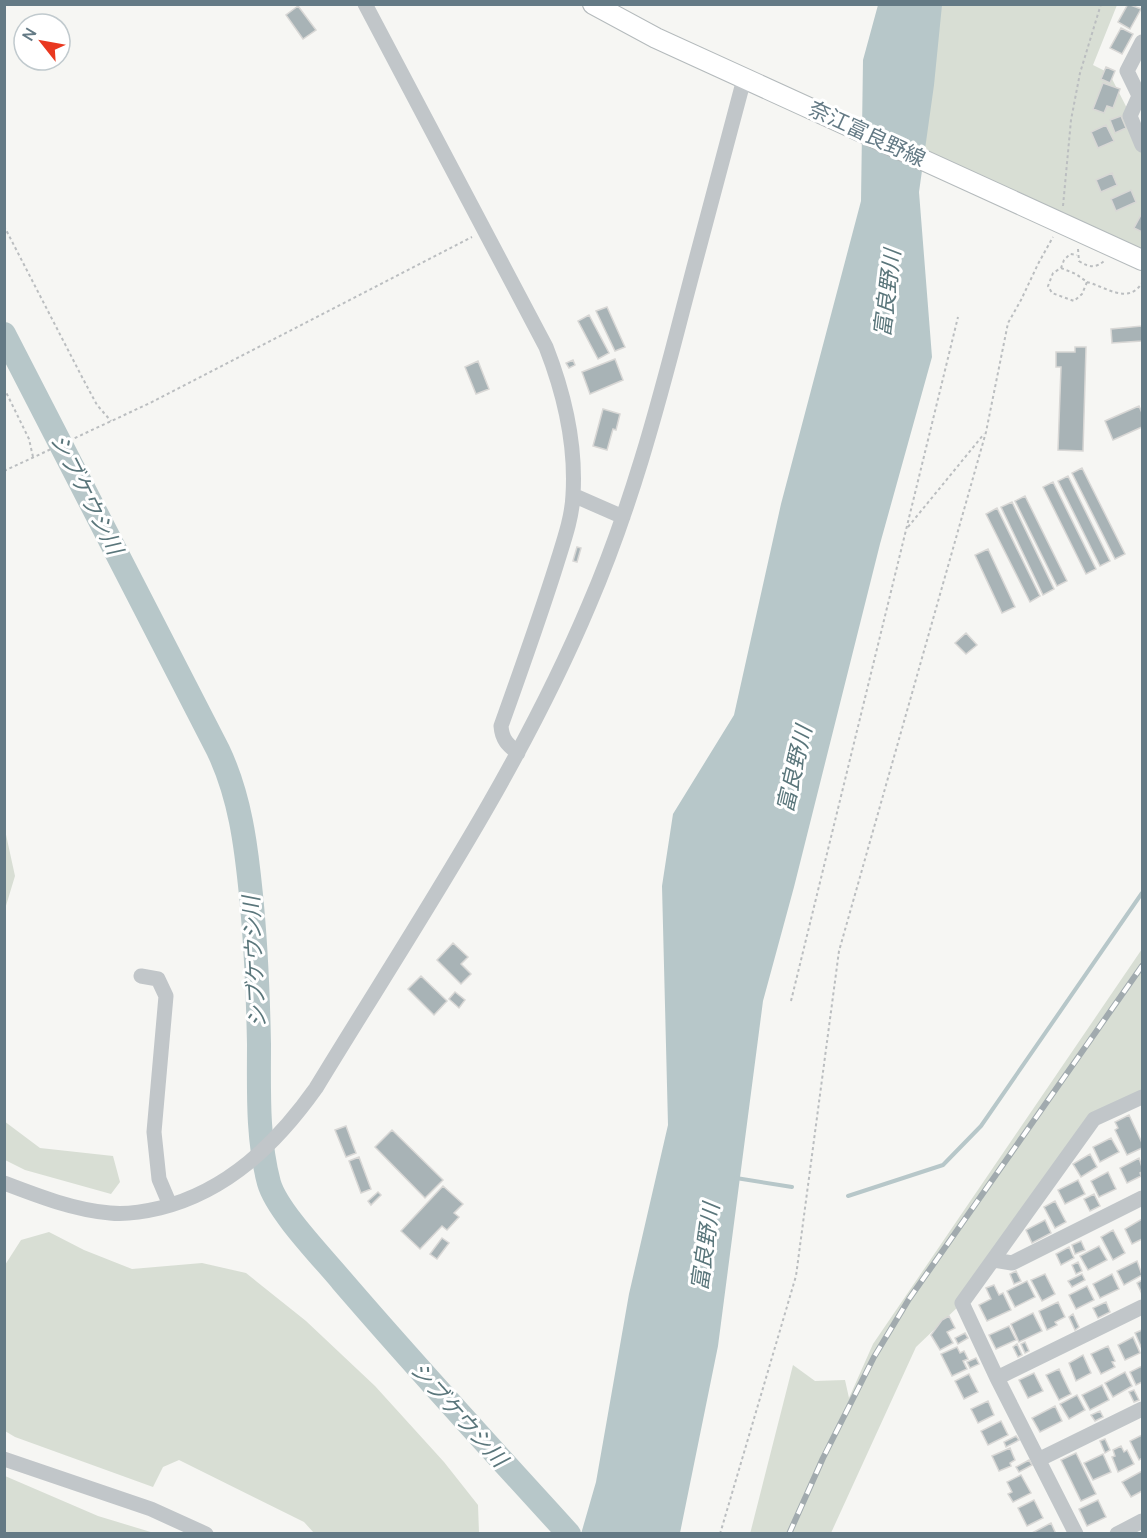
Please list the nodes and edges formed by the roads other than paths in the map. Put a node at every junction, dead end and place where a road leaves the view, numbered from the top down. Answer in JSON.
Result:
{"nodes":[{"id":1,"x":365,"y":4,"type":"edge"},
{"id":2,"x":594,"y":4,"type":"edge"},
{"id":3,"x":1143,"y":42,"type":"edge"},
{"id":4,"x":744,"y":79,"type":"junction"},
{"id":5,"x":1141,"y":99,"type":"edge"},
{"id":6,"x":1143,"y":145,"type":"edge"},
{"id":7,"x":1143,"y":260,"type":"edge"},
{"id":8,"x":573,"y":495,"type":"junction"},
{"id":9,"x":623,"y":517,"type":"junction"},
{"id":10,"x":518,"y":753,"type":"junction"},
{"id":11,"x":141,"y":976,"type":"dead end"},
{"id":12,"x":1143,"y":1097,"type":"edge"},
{"id":13,"x":4,"y":1183,"type":"edge"},
{"id":14,"x":1143,"y":1198,"type":"edge"},
{"id":15,"x":170,"y":1205,"type":"junction"},
{"id":16,"x":994,"y":1260,"type":"junction"},
{"id":17,"x":1143,"y":1307,"type":"edge"},
{"id":18,"x":997,"y":1378,"type":"junction"},
{"id":19,"x":1143,"y":1408,"type":"edge"},
{"id":20,"x":4,"y":1459,"type":"edge"},
{"id":21,"x":1040,"y":1459,"type":"junction"},
{"id":22,"x":1143,"y":1521,"type":"edge"},
{"id":23,"x":206,"y":1533,"type":"edge"},
{"id":24,"x":1076,"y":1533,"type":"edge"},
{"id":25,"x":1117,"y":1533,"type":"edge"}],
"edges":[{"from":1,"to":8,"type":"street"},
{"from":2,"to":4,"type":"main road","name":"奈江富良野線"},
{"from":3,"to":5,"type":"street"},
{"from":4,"to":7,"type":"main road","name":"奈江富良野線"},
{"from":4,"to":9,"type":"street"},
{"from":5,"to":6,"type":"street"},
{"from":8,"to":9,"type":"street"},
{"from":8,"to":10,"type":"street"},
{"from":9,"to":10,"type":"street"},
{"from":10,"to":15,"type":"street"},
{"from":11,"to":15,"type":"street"},
{"from":12,"to":16,"type":"street"},
{"from":13,"to":15,"type":"street"},
{"from":14,"to":16,"type":"street"},
{"from":16,"to":18,"type":"street"},
{"from":17,"to":18,"type":"street"},
{"from":18,"to":21,"type":"street"},
{"from":19,"to":21,"type":"street"},
{"from":20,"to":23,"type":"street"},
{"from":21,"to":24,"type":"street"},
{"from":22,"to":25,"type":"street"}]}
